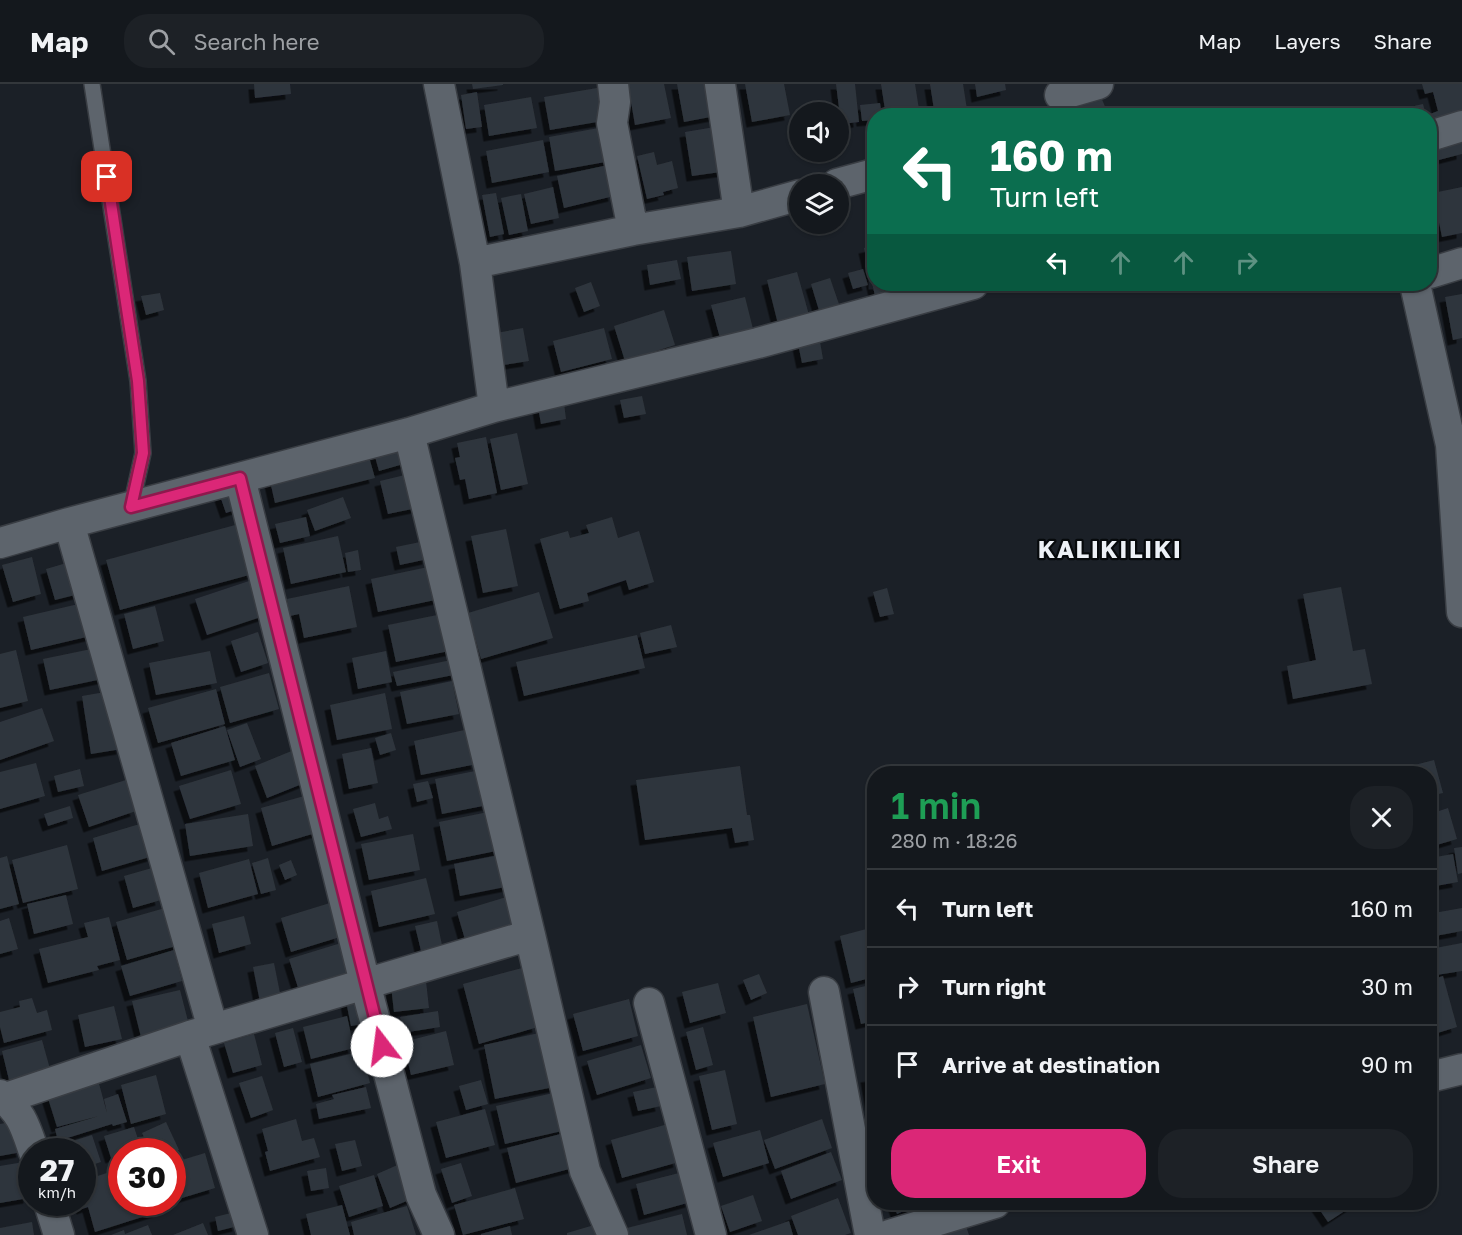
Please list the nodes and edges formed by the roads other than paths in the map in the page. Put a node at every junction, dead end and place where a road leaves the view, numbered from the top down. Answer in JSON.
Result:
{"nodes":[{"id":1,"x":92,"y":84,"type":"edge"},
{"id":2,"x":439,"y":84,"type":"edge"},
{"id":3,"x":613,"y":84,"type":"edge"},
{"id":4,"x":720,"y":84,"type":"edge"},
{"id":5,"x":1098,"y":84,"type":"edge"},
{"id":6,"x":1060,"y":98,"type":"edge"},
{"id":7,"x":1462,"y":126,"type":"edge"},
{"id":8,"x":1437,"y":134,"type":"edge"},
{"id":9,"x":867,"y":176,"type":"edge"},
{"id":10,"x":849,"y":181,"type":"edge"},
{"id":11,"x":789,"y":198,"type":"edge"},
{"id":12,"x":740,"y":212,"type":"junction"},
{"id":13,"x":633,"y":230,"type":"junction"},
{"id":14,"x":475,"y":263,"type":"junction"},
{"id":15,"x":1462,"y":263,"type":"edge"},
{"id":16,"x":1437,"y":271,"type":"edge"},
{"id":17,"x":947,"y":291,"type":"edge"},
{"id":18,"x":1417,"y":291,"type":"edge"},
{"id":19,"x":494,"y":407,"type":"junction"},
{"id":20,"x":409,"y":433,"type":"junction"},
{"id":21,"x":1457,"y":443,"type":"edge"},
{"id":22,"x":240,"y":478,"type":"junction"},
{"id":23,"x":131,"y":507,"type":"junction"},
{"id":24,"x":69,"y":523,"type":"junction"},
{"id":25,"x":0,"y":543,"type":"edge"},
{"id":26,"x":1462,"y":612,"type":"edge"},
{"id":27,"x":530,"y":935,"type":"junction"},
{"id":28,"x":365,"y":983,"type":"junction"},
{"id":29,"x":824,"y":992,"type":"dead end"},
{"id":30,"x":649,"y":1003,"type":"dead end"},
{"id":31,"x":202,"y":1032,"type":"junction"},
{"id":32,"x":1462,"y":1069,"type":"edge"},
{"id":33,"x":1437,"y":1075,"type":"edge"},
{"id":34,"x":1,"y":1098,"type":"edge"},
{"id":35,"x":29,"y":1138,"type":"edge"},
{"id":36,"x":53,"y":1216,"type":"edge"},
{"id":37,"x":985,"y":1216,"type":"edge"},
{"id":38,"x":59,"y":1235,"type":"edge"},
{"id":39,"x":253,"y":1235,"type":"edge"},
{"id":40,"x":439,"y":1235,"type":"edge"},
{"id":41,"x":613,"y":1235,"type":"edge"},
{"id":42,"x":711,"y":1235,"type":"edge"},
{"id":43,"x":870,"y":1235,"type":"edge"},
{"id":44,"x":889,"y":1235,"type":"edge"}],
"edges":[{"from":1,"to":23,"type":"lane"},
{"from":2,"to":14,"type":"street"},
{"from":3,"to":13,"type":"street"},
{"from":4,"to":12,"type":"street"},
{"from":5,"to":6,"type":"street"},
{"from":7,"to":8,"type":"street"},
{"from":9,"to":10,"type":"street"},
{"from":11,"to":12,"type":"street"},
{"from":12,"to":13,"type":"street"},
{"from":13,"to":14,"type":"street"},
{"from":14,"to":19,"type":"street"},
{"from":15,"to":16,"type":"street"},
{"from":17,"to":19,"type":"street"},
{"from":18,"to":21,"type":"street"},
{"from":19,"to":20,"type":"street"},
{"from":20,"to":22,"type":"street"},
{"from":20,"to":27,"type":"street"},
{"from":21,"to":26,"type":"street"},
{"from":22,"to":23,"type":"street"},
{"from":22,"to":28,"type":"street"},
{"from":23,"to":24,"type":"street"},
{"from":24,"to":25,"type":"street"},
{"from":24,"to":31,"type":"street"},
{"from":27,"to":28,"type":"street"},
{"from":27,"to":41,"type":"street"},
{"from":28,"to":31,"type":"street"},
{"from":28,"to":40,"type":"street"},
{"from":29,"to":43,"type":"street"},
{"from":30,"to":42,"type":"street"},
{"from":31,"to":34,"type":"street"},
{"from":31,"to":39,"type":"street"},
{"from":32,"to":33,"type":"street"},
{"from":34,"to":35,"type":"street"},
{"from":36,"to":38,"type":"street"},
{"from":37,"to":44,"type":"street"}]}
